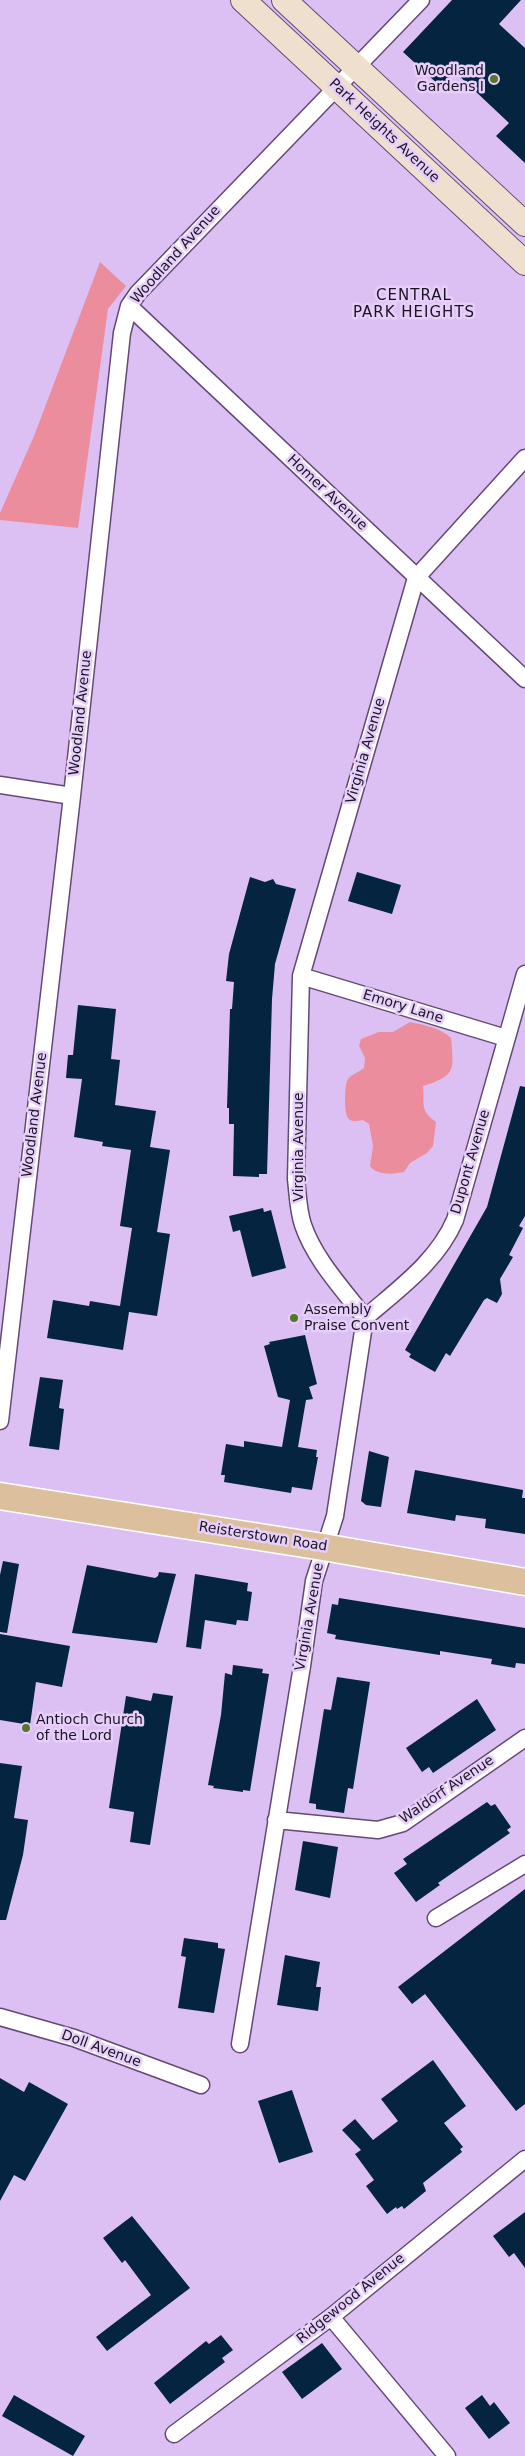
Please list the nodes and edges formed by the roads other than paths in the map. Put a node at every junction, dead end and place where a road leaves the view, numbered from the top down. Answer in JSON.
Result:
{"nodes":[{"id":1,"x":243,"y":0,"type":"edge"},
{"id":2,"x":284,"y":0,"type":"edge"},
{"id":3,"x":421,"y":0,"type":"edge"},
{"id":4,"x":358,"y":67,"type":"junction"},
{"id":5,"x":336,"y":86,"type":"junction"},
{"id":6,"x":525,"y":224,"type":"edge"},
{"id":7,"x":525,"y":263,"type":"edge"},
{"id":8,"x":129,"y":306,"type":"junction"},
{"id":9,"x":525,"y":458,"type":"edge"},
{"id":10,"x":416,"y":578,"type":"junction"},
{"id":11,"x":525,"y":679,"type":"edge"},
{"id":12,"x":0,"y":785,"type":"edge"},
{"id":13,"x":72,"y":796,"type":"junction"},
{"id":14,"x":525,"y":974,"type":"edge"},
{"id":15,"x":301,"y":976,"type":"junction"},
{"id":16,"x":506,"y":1038,"type":"junction"},
{"id":17,"x":365,"y":1318,"type":"junction"},
{"id":18,"x":0,"y":1421,"type":"edge"},
{"id":19,"x":0,"y":1496,"type":"edge"},
{"id":20,"x":323,"y":1546,"type":"junction"},
{"id":21,"x":525,"y":1582,"type":"edge"},
{"id":22,"x":525,"y":1738,"type":"edge"},
{"id":23,"x":276,"y":1820,"type":"junction"},
{"id":24,"x":525,"y":1864,"type":"edge"},
{"id":25,"x":436,"y":1918,"type":"dead end"},
{"id":26,"x":0,"y":2017,"type":"edge"},
{"id":27,"x":240,"y":2044,"type":"dead end"},
{"id":28,"x":201,"y":2086,"type":"dead end"},
{"id":29,"x":525,"y":2159,"type":"edge"},
{"id":30,"x":331,"y":2317,"type":"junction"},
{"id":31,"x":174,"y":2434,"type":"dead end"},
{"id":32,"x":448,"y":2456,"type":"edge"}],
"edges":[{"from":1,"to":5,"type":"main road","name":"Park Heights Avenue"},
{"from":2,"to":4,"type":"main road","name":"Park Heights Avenue"},
{"from":3,"to":4,"type":"street"},
{"from":4,"to":5,"type":"street","name":"Woodland Avenue"},
{"from":4,"to":6,"type":"main road","name":"Park Heights Avenue"},
{"from":5,"to":7,"type":"main road","name":"Park Heights Avenue"},
{"from":5,"to":8,"type":"street","name":"Woodland Avenue"},
{"from":8,"to":10,"type":"street","name":"Homer Avenue"},
{"from":8,"to":13,"type":"street","name":"Woodland Avenue"},
{"from":9,"to":10,"type":"street","name":"Virginia Avenue"},
{"from":10,"to":11,"type":"street","name":"Homer Avenue"},
{"from":10,"to":15,"type":"street","name":"Virginia Avenue"},
{"from":12,"to":13,"type":"street"},
{"from":13,"to":18,"type":"street","name":"Woodland Avenue"},
{"from":14,"to":16,"type":"street","name":"Dupont Avenue"},
{"from":15,"to":16,"type":"street","name":"Emory Lane"},
{"from":15,"to":17,"type":"street","name":"Virginia Avenue"},
{"from":16,"to":17,"type":"street","name":"Dupont Avenue"},
{"from":17,"to":20,"type":"street","name":"Virginia Avenue"},
{"from":19,"to":20,"type":"main road","name":"Reisterstown Road"},
{"from":20,"to":21,"type":"main road","name":"Reisterstown Road"},
{"from":20,"to":23,"type":"street","name":"Virginia Avenue"},
{"from":22,"to":23,"type":"street","name":"Waldorf Avenue"},
{"from":23,"to":27,"type":"street","name":"Virginia Avenue"},
{"from":24,"to":25,"type":"street"},
{"from":26,"to":28,"type":"street","name":"Doll Avenue"},
{"from":29,"to":30,"type":"street","name":"Ridgewood Avenue"},
{"from":30,"to":31,"type":"street","name":"Ridgewood Avenue"},
{"from":30,"to":32,"type":"street"}]}
